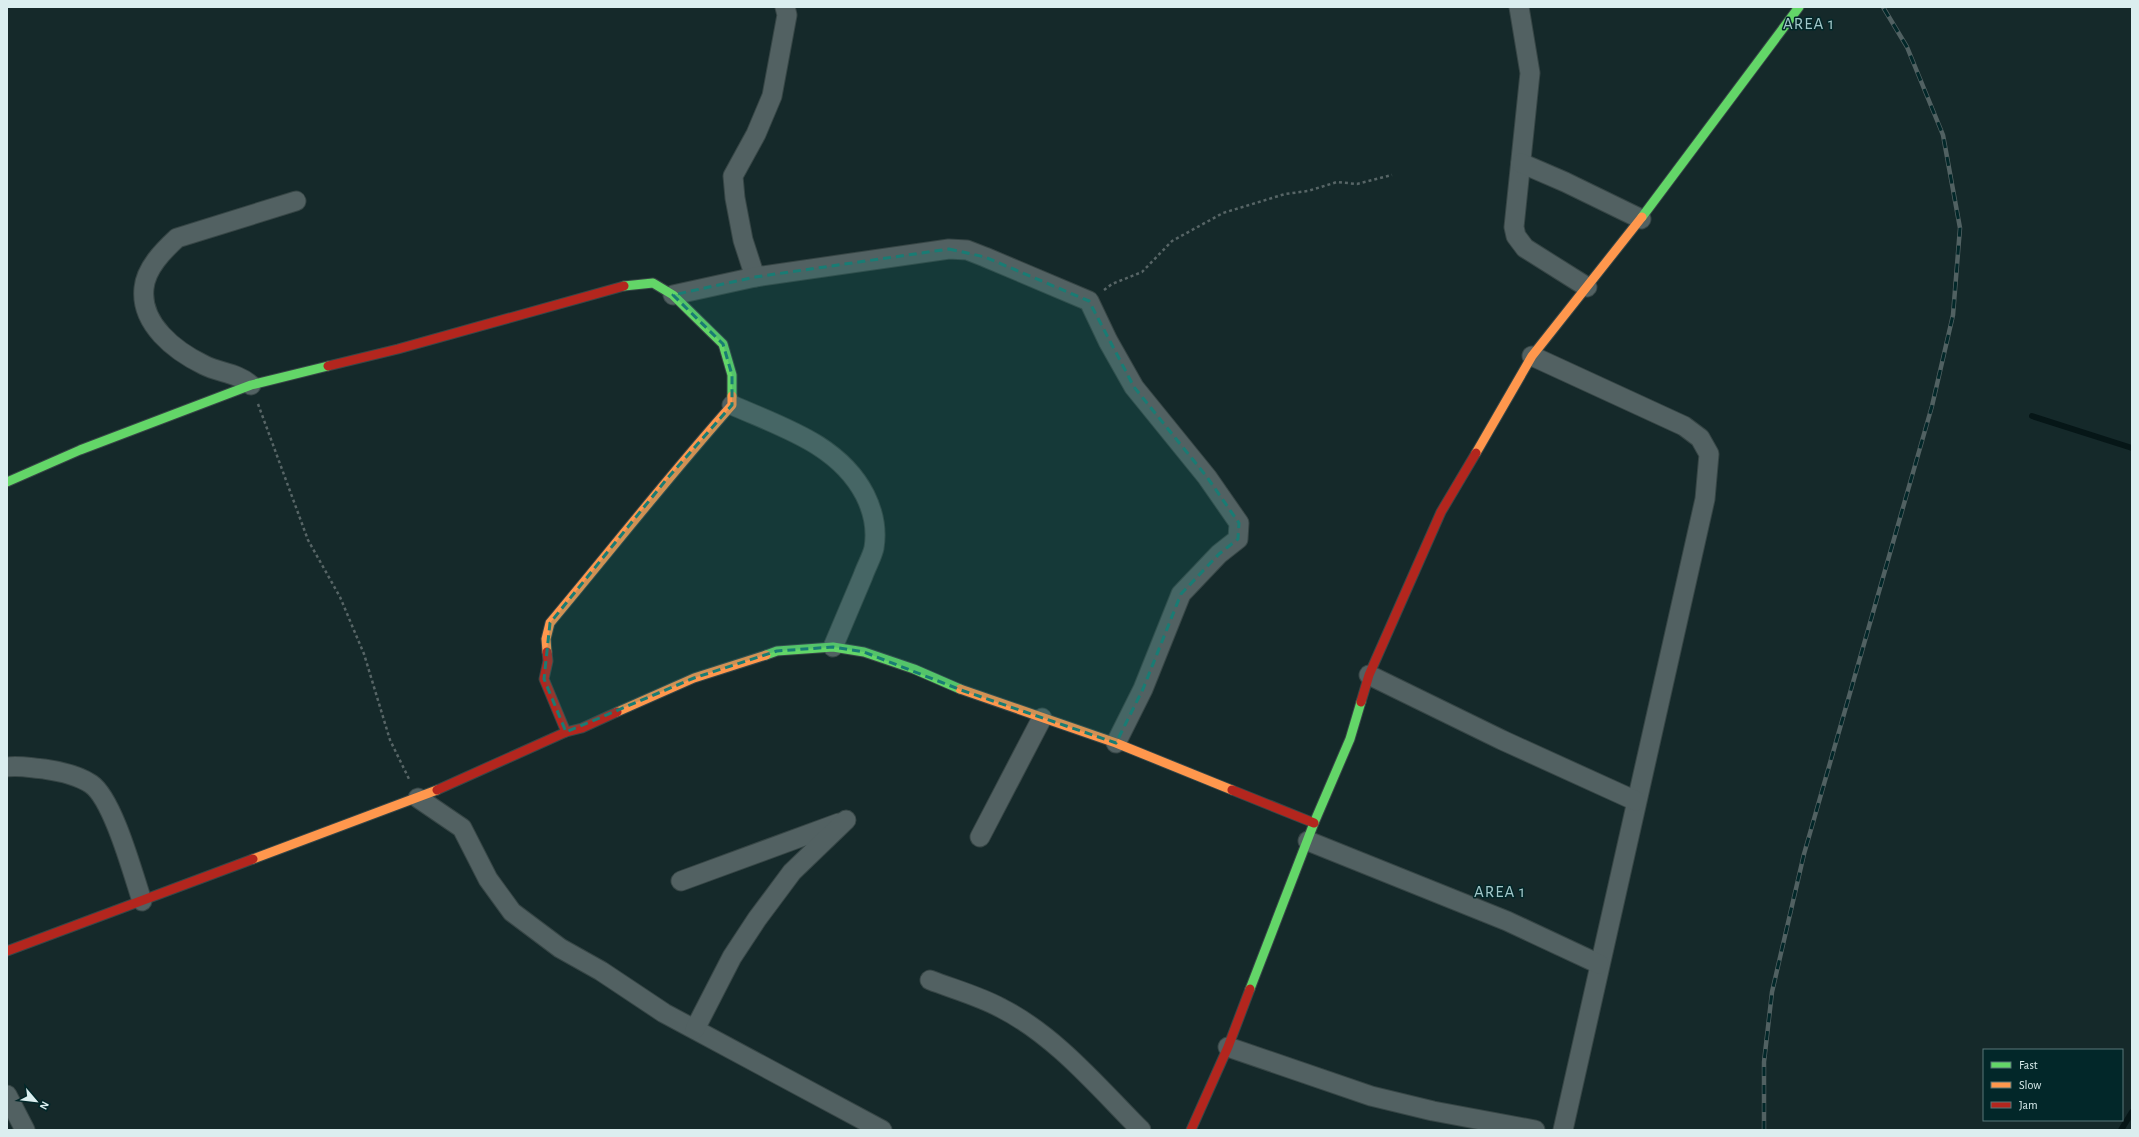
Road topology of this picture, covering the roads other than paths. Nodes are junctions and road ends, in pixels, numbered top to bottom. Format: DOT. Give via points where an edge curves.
graph roads {
  1 [pos="785,7"];
  2 [pos="1519,7"];
  3 [pos="1799,7"];
  4 [pos="1521,163"];
  5 [pos="296,201"];
  6 [pos="1641,219"];
  7 [pos="754,277"];
  8 [pos="1587,287"];
  9 [pos="673,295"];
  10 [pos="1532,356"];
  11 [pos="251,385"];
  12 [pos="732,405"];
  13 [pos="7,482"];
  14 [pos="833,647"];
  15 [pos="1369,674"];
  16 [pos="1042,718"];
  17 [pos="566,732"];
  18 [pos="1116,743"];
  19 [pos="7,767"];
  20 [pos="418,798"];
  21 [pos="1636,801"];
  22 [pos="1311,832"];
  23 [pos="980,837"];
  24 [pos="681,881"];
  25 [pos="142,901"];
  26 [pos="7,951"];
  27 [pos="1600,964"];
  28 [pos="930,980"];
  29 [pos="695,1029"];
  30 [pos="1228,1047"];
  31 [pos="7,1095"];
  32 [pos="25,1130"];
  33 [pos="882,1130"];
  34 [pos="1141,1130"];
  35 [pos="1191,1130"];
  36 [pos="1535,1130"];
  37 [pos="1563,1130"];
  1 -- 7 [label="street" via="787,15 772,96 756,134 733,176 743,240"];
  2 -- 4 [label="street" via="1530,73"];
  3 -- 6 [label="street"];
  4 -- 6 [label="street"];
  4 -- 8 [label="street" via="1514,227 1516,236 1525,248"];
  5 -- 11 [label="street" via="177,238 151,268 144,288 146,311 161,336 186,356 244,379"];
  6 -- 8 [label="street"];
  7 -- 9 [label="street"];
  7 -- 18 [label="street" via="907,254 949,249 967,250 1089,301 1134,387 1207,477 1239,524 1238,539 1219,554 1181,594 1143,689"];
  8 -- 10 [label="street"];
  9 -- 11 [label="street" via="654,283 628,286 398,349"];
  9 -- 12 [label="street" via="723,344 732,375"];
  10 -- 15 [label="street" via="1441,512"];
  10 -- 21 [label="street" via="1684,426 1700,438 1709,454 1705,499"];
  11 -- 13 [label="street" via="80,450"];
  12 -- 14 [label="street" via="828,451 846,466 869,503 875,527 874,549"];
  12 -- 17 [label="street" via="666,480 550,624 546,640 548,661 544,679"];
  14 -- 16 [label="street" via="864,652"];
  14 -- 17 [label="street" via="778,651 694,678 582,728"];
  15 -- 21 [label="street" via="1502,740"];
  15 -- 22 [label="street" via="1350,739"];
  16 -- 18 [label="street"];
  16 -- 23 [label="street"];
  17 -- 20 [label="street"];
  18 -- 22 [label="street"];
  19 -- 25 [label="street" via="52,770 92,784 112,815"];
  20 -- 25 [label="street"];
  20 -- 29 [label="street" via="462,828 488,880 512,912 560,948 601,971 664,1013"];
  21 -- 27 [label="street"];
  22 -- 27 [label="street"];
  22 -- 30 [label="street"];
  24 -- 29 [label="street" via="846,820 792,872 757,919 732,957"];
  25 -- 26 [label="street"];
  27 -- 37 [label="street"];
  28 -- 34 [label="street" via="1001,1008 1041,1034 1063,1051"];
  29 -- 33 [label="street"];
  30 -- 35 [label="street"];
  30 -- 36 [label="street" via="1371,1096 1433,1111"];
  31 -- 32 [label="street"];
}
